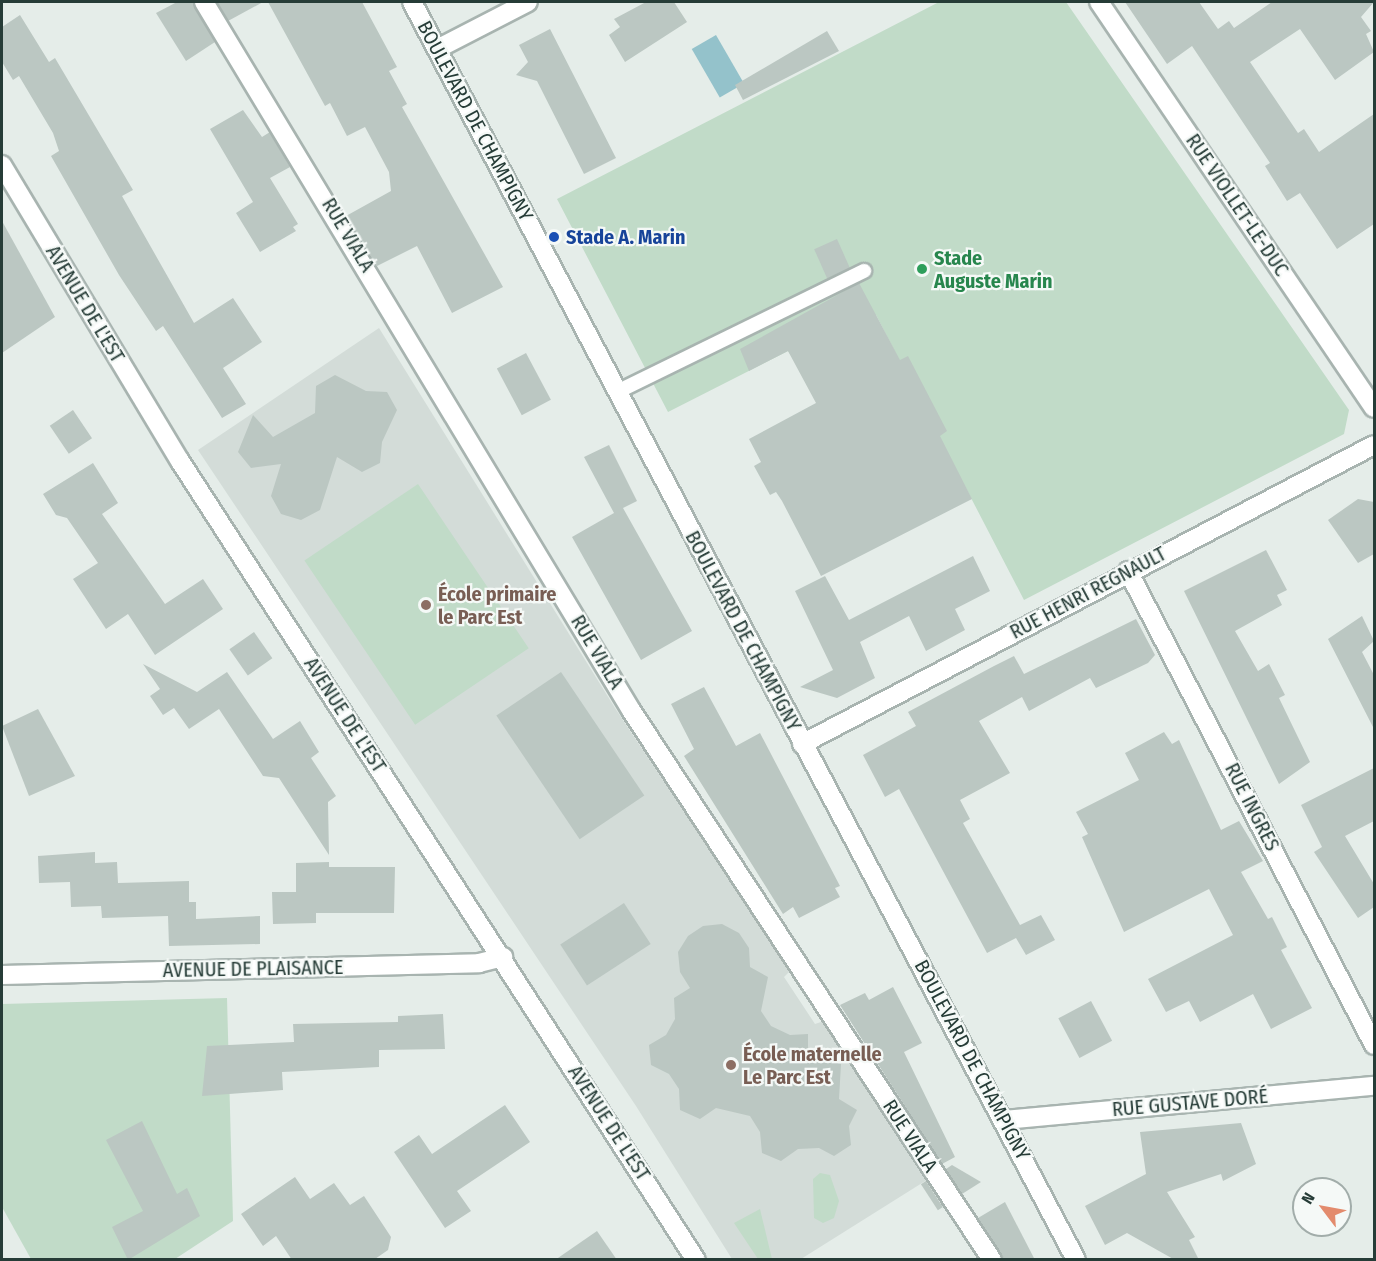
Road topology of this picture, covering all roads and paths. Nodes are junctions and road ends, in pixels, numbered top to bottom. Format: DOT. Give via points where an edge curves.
graph roads {
  1 [pos="204,2"];
  2 [pos="412,2"];
  3 [pos="528,2"];
  4 [pos="1099,2"];
  5 [pos="437,50"];
  6 [pos="2,165"];
  7 [pos="864,271"];
  8 [pos="620,391"];
  9 [pos="1374,408"];
  10 [pos="1374,445"];
  11 [pos="1128,571"];
  12 [pos="802,744"];
  13 [pos="503,957"];
  14 [pos="2,975"];
  15 [pos="1374,1045"];
  16 [pos="1374,1086"];
  17 [pos="1005,1120"];
  18 [pos="696,1260"];
  19 [pos="992,1260"];
  20 [pos="1076,1260"];
  1 -- 19 [label="street, RUE VIALA" via="631,711"];
  2 -- 5 [label="street, BOULEVARD DE CHAMPIGNY"];
  3 -- 5 [label="street"];
  4 -- 9 [label="street, RUE VIOLLET-LE-DUC"];
  5 -- 8 [label="street, BOULEVARD DE CHAMPIGNY"];
  6 -- 13 [label="street, AVENUE DE L'EST" via="180,462"];
  7 -- 8 [label="lane"];
  8 -- 12 [label="street, BOULEVARD DE CHAMPIGNY"];
  10 -- 11 [label="street, RUE HENRI REGNAULT"];
  11 -- 12 [label="street, RUE HENRI REGNAULT"];
  11 -- 15 [label="street, RUE INGRES"];
  12 -- 17 [label="street, BOULEVARD DE CHAMPIGNY"];
  13 -- 14 [label="street, AVENUE DE PLAISANCE" via="479,963"];
  13 -- 18 [label="street, AVENUE DE L'EST"];
  16 -- 17 [label="street, RUE GUSTAVE DORÉ"];
  17 -- 20 [label="street, BOULEVARD DE CHAMPIGNY"];
}
